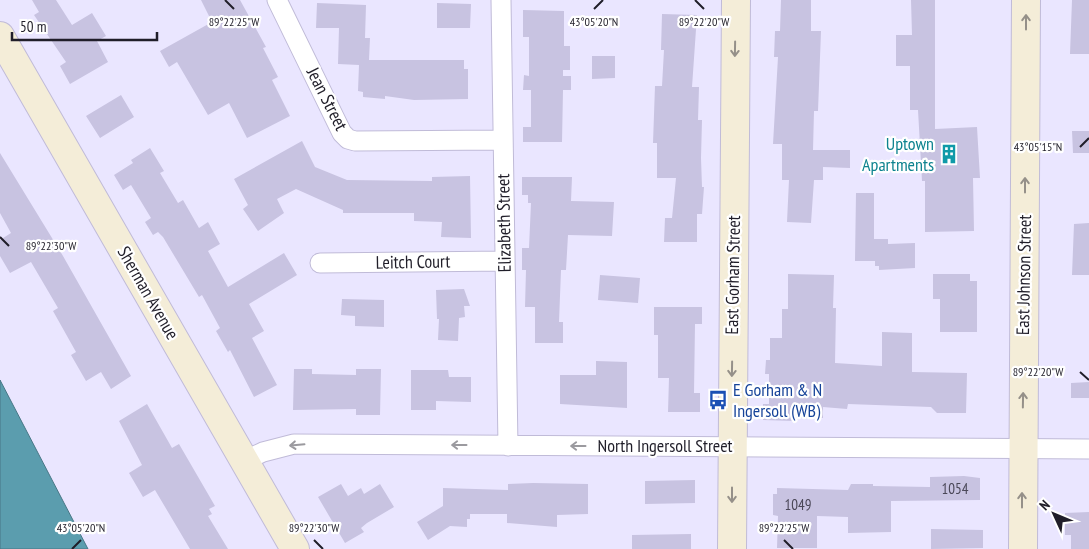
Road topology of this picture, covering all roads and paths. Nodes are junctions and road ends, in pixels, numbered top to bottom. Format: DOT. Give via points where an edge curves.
graph roads {
  1 [pos="277,0"];
  2 [pos="501,0"];
  3 [pos="736,0"];
  4 [pos="1026,0"];
  5 [pos="0,36"];
  6 [pos="503,140"];
  7 [pos="505,261"];
  8 [pos="320,263"];
  9 [pos="508,446"];
  10 [pos="732,446"];
  11 [pos="1022,448"];
  12 [pos="1089,449"];
  13 [pos="244,461"];
  14 [pos="295,549"];
  15 [pos="732,549"];
  16 [pos="1023,549"];
  1 -- 6 [label="street, Jean Street" via="342,133 348,139"];
  2 -- 6 [label="street, Elizabeth Street"];
  3 -- 10 [label="main road, East Gorham Street, one-way"];
  11 -- 4 [label="main road, East Johnson Street, one-way"];
  5 -- 13 [label="main road, Sherman Avenue"];
  6 -- 7 [label="street, Elizabeth Street"];
  7 -- 8 [label="street, Leitch Court"];
  7 -- 9 [label="street, Elizabeth Street"];
  10 -- 9 [label="street, North Ingersoll Street, one-way"];
  9 -- 13 [label="street, North Ingersoll Street, one-way" via="294,444"];
  10 -- 11 [label="street, North Ingersoll Street"];
  10 -- 15 [label="main road, East Gorham Street, one-way"];
  11 -- 12 [label="street, North Ingersoll Street"];
  16 -- 11 [label="main road, East Johnson Street, one-way"];
  13 -- 14 [label="main road, Sherman Avenue"];
}
